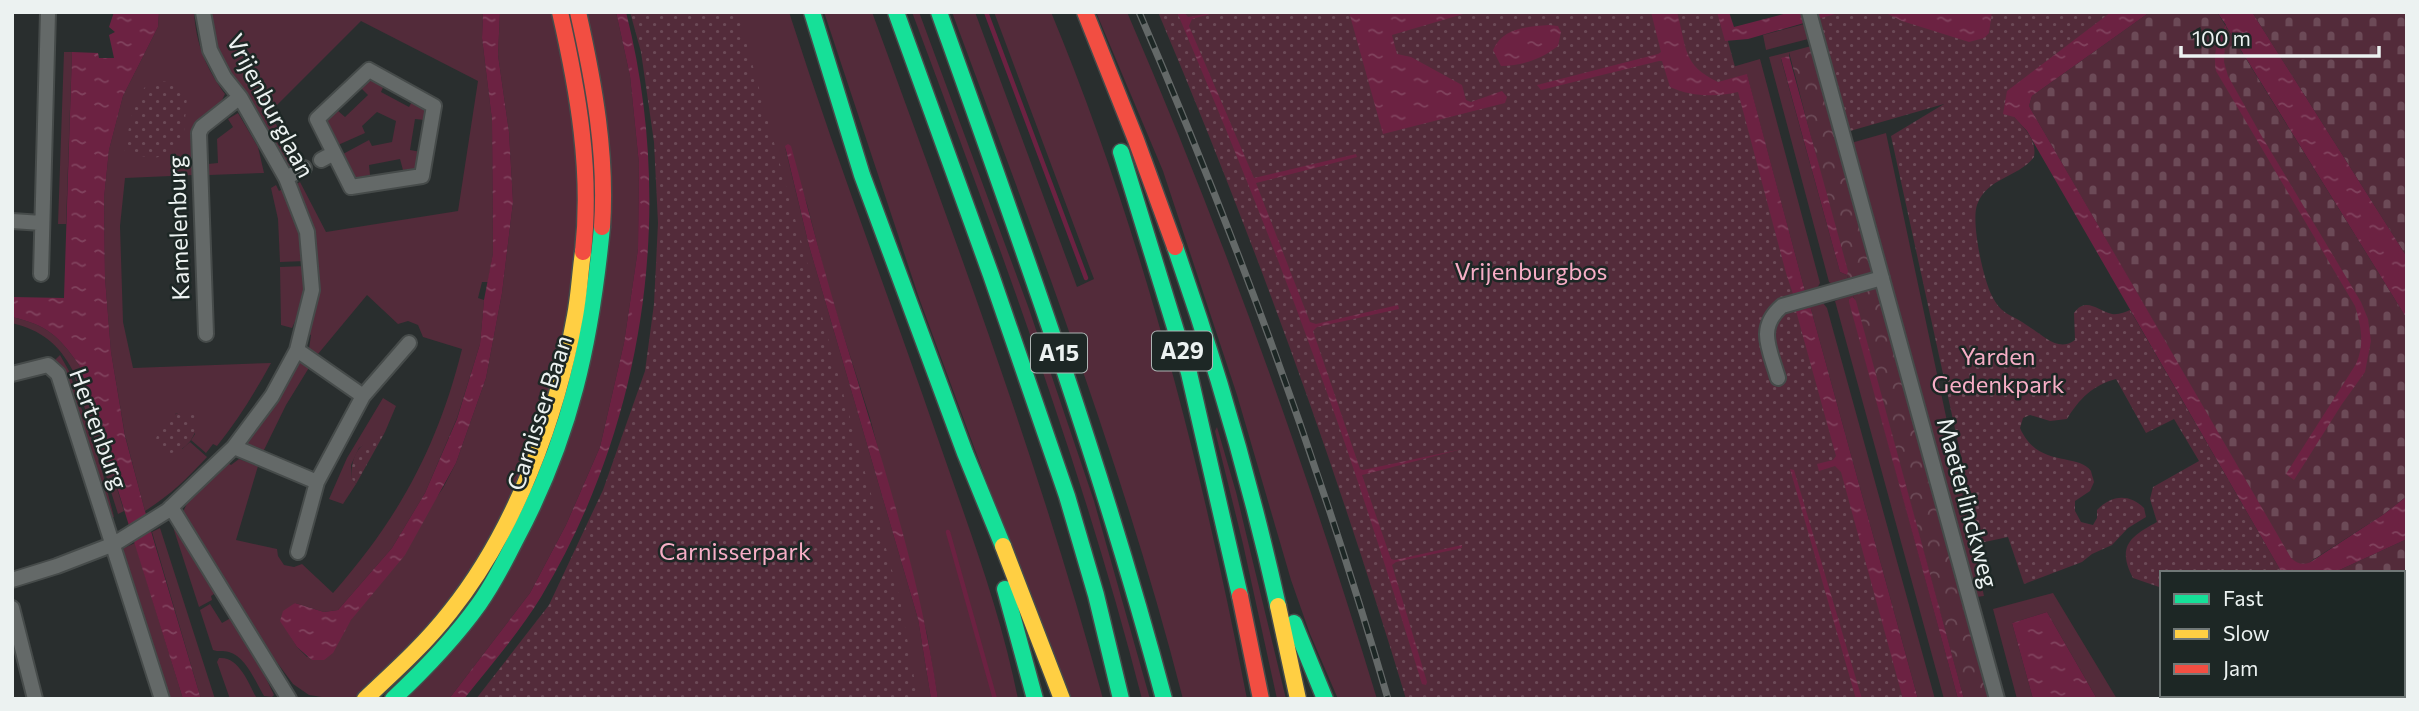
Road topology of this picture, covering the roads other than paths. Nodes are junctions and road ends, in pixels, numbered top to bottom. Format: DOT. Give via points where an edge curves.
graph roads {
  1 [pos="48,12"];
  2 [pos="203,12"];
  3 [pos="560,12"];
  4 [pos="578,12"];
  5 [pos="811,12"];
  6 [pos="896,12"];
  7 [pos="939,12"];
  8 [pos="1069,12"];
  9 [pos="1084,12"];
  10 [pos="1811,18"];
  11 [pos="1098,88"];
  12 [pos="240,97"];
  13 [pos="1116,139"];
  14 [pos="327,156"];
  15 [pos="304,168"];
  16 [pos="286,178"];
  17 [pos="12,222"];
  18 [pos="42,223"];
  19 [pos="40,274"];
  20 [pos="1882,278"];
  21 [pos="206,334"];
  22 [pos="409,343"];
  23 [pos="297,350"];
  24 [pos="12,374"];
  25 [pos="1778,378"];
  26 [pos="363,396"];
  27 [pos="234,447"];
  28 [pos="965,453"];
  29 [pos="317,482"];
  30 [pos="171,507"];
  31 [pos="1262,538"];
  32 [pos="120,540"];
  33 [pos="298,552"];
  34 [pos="12,580"];
  35 [pos="12,608"];
  36 [pos="35,699"];
  37 [pos="162,699"];
  38 [pos="289,699"];
  39 [pos="365,699"];
  40 [pos="393,699"];
  41 [pos="1035,699"];
  42 [pos="1062,699"];
  43 [pos="1121,699"];
  44 [pos="1164,699"];
  45 [pos="1261,699"];
  46 [pos="1298,699"];
  47 [pos="1325,699"];
  48 [pos="1997,699"];
  1 -- 18 [label="street"];
  2 -- 12 [label="street, Vrijenburglaan" via="210,50"];
  3 -- 39 [label="main road, Carnisser Baan" via="581,119 585,201 581,274 561,382 533,464 502,533 462,597 409,659"];
  4 -- 40 [label="main road, Carnisser Baan" via="598,118 603,200 596,293 578,385 550,472 517,541 477,608"];
  5 -- 28 [label="main road" via="862,175"];
  6 -- 43 [label="main road, A15" via="1067,496"];
  7 -- 44 [label="main road, A15" via="1068,377"];
  8 -- 11 [label="main road"];
  9 -- 31 [label="main road" via="1174,248"];
  10 -- 20 [label="street, Maeterlinckweg"];
  12 -- 16 [label="street, Vrijenburglaan"];
  12 -- 21 [label="street, Kamelenburg" via="199,133"];
  13 -- 45 [label="main road, A29" via="1189,373"];
  14 -- 14 [label="street" via="351,187 422,176 434,106 369,70 317,119"];
  15 -- 16 [label="street"];
  16 -- 23 [label="street, Vrijenburglaan" via="306,232 312,290"];
  17 -- 18 [label="street"];
  18 -- 19 [label="street"];
  20 -- 25 [label="street" via="1782,306 1767,322 1766,335"];
  20 -- 48 [label="street, Maeterlinckweg"];
  22 -- 26 [label="street"];
  23 -- 26 [label="street"];
  23 -- 27 [label="street, Vrijenburglaan" via="272,396"];
  24 -- 32 [label="street, Hertenburg" via="48,365 58,374"];
  26 -- 29 [label="street"];
  27 -- 29 [label="street"];
  27 -- 30 [label="street, Vrijenburglaan"];
  28 -- 41 [label="main road"];
  28 -- 42 [label="main road"];
  29 -- 33 [label="street"];
  30 -- 32 [label="street, Vrijenburglaan"];
  30 -- 38 [label="street"];
  31 -- 46 [label="main road"];
  31 -- 47 [label="main road"];
  32 -- 34 [label="street, Vrijenburglaan"];
  32 -- 37 [label="street"];
  35 -- 36 [label="street"];
}
